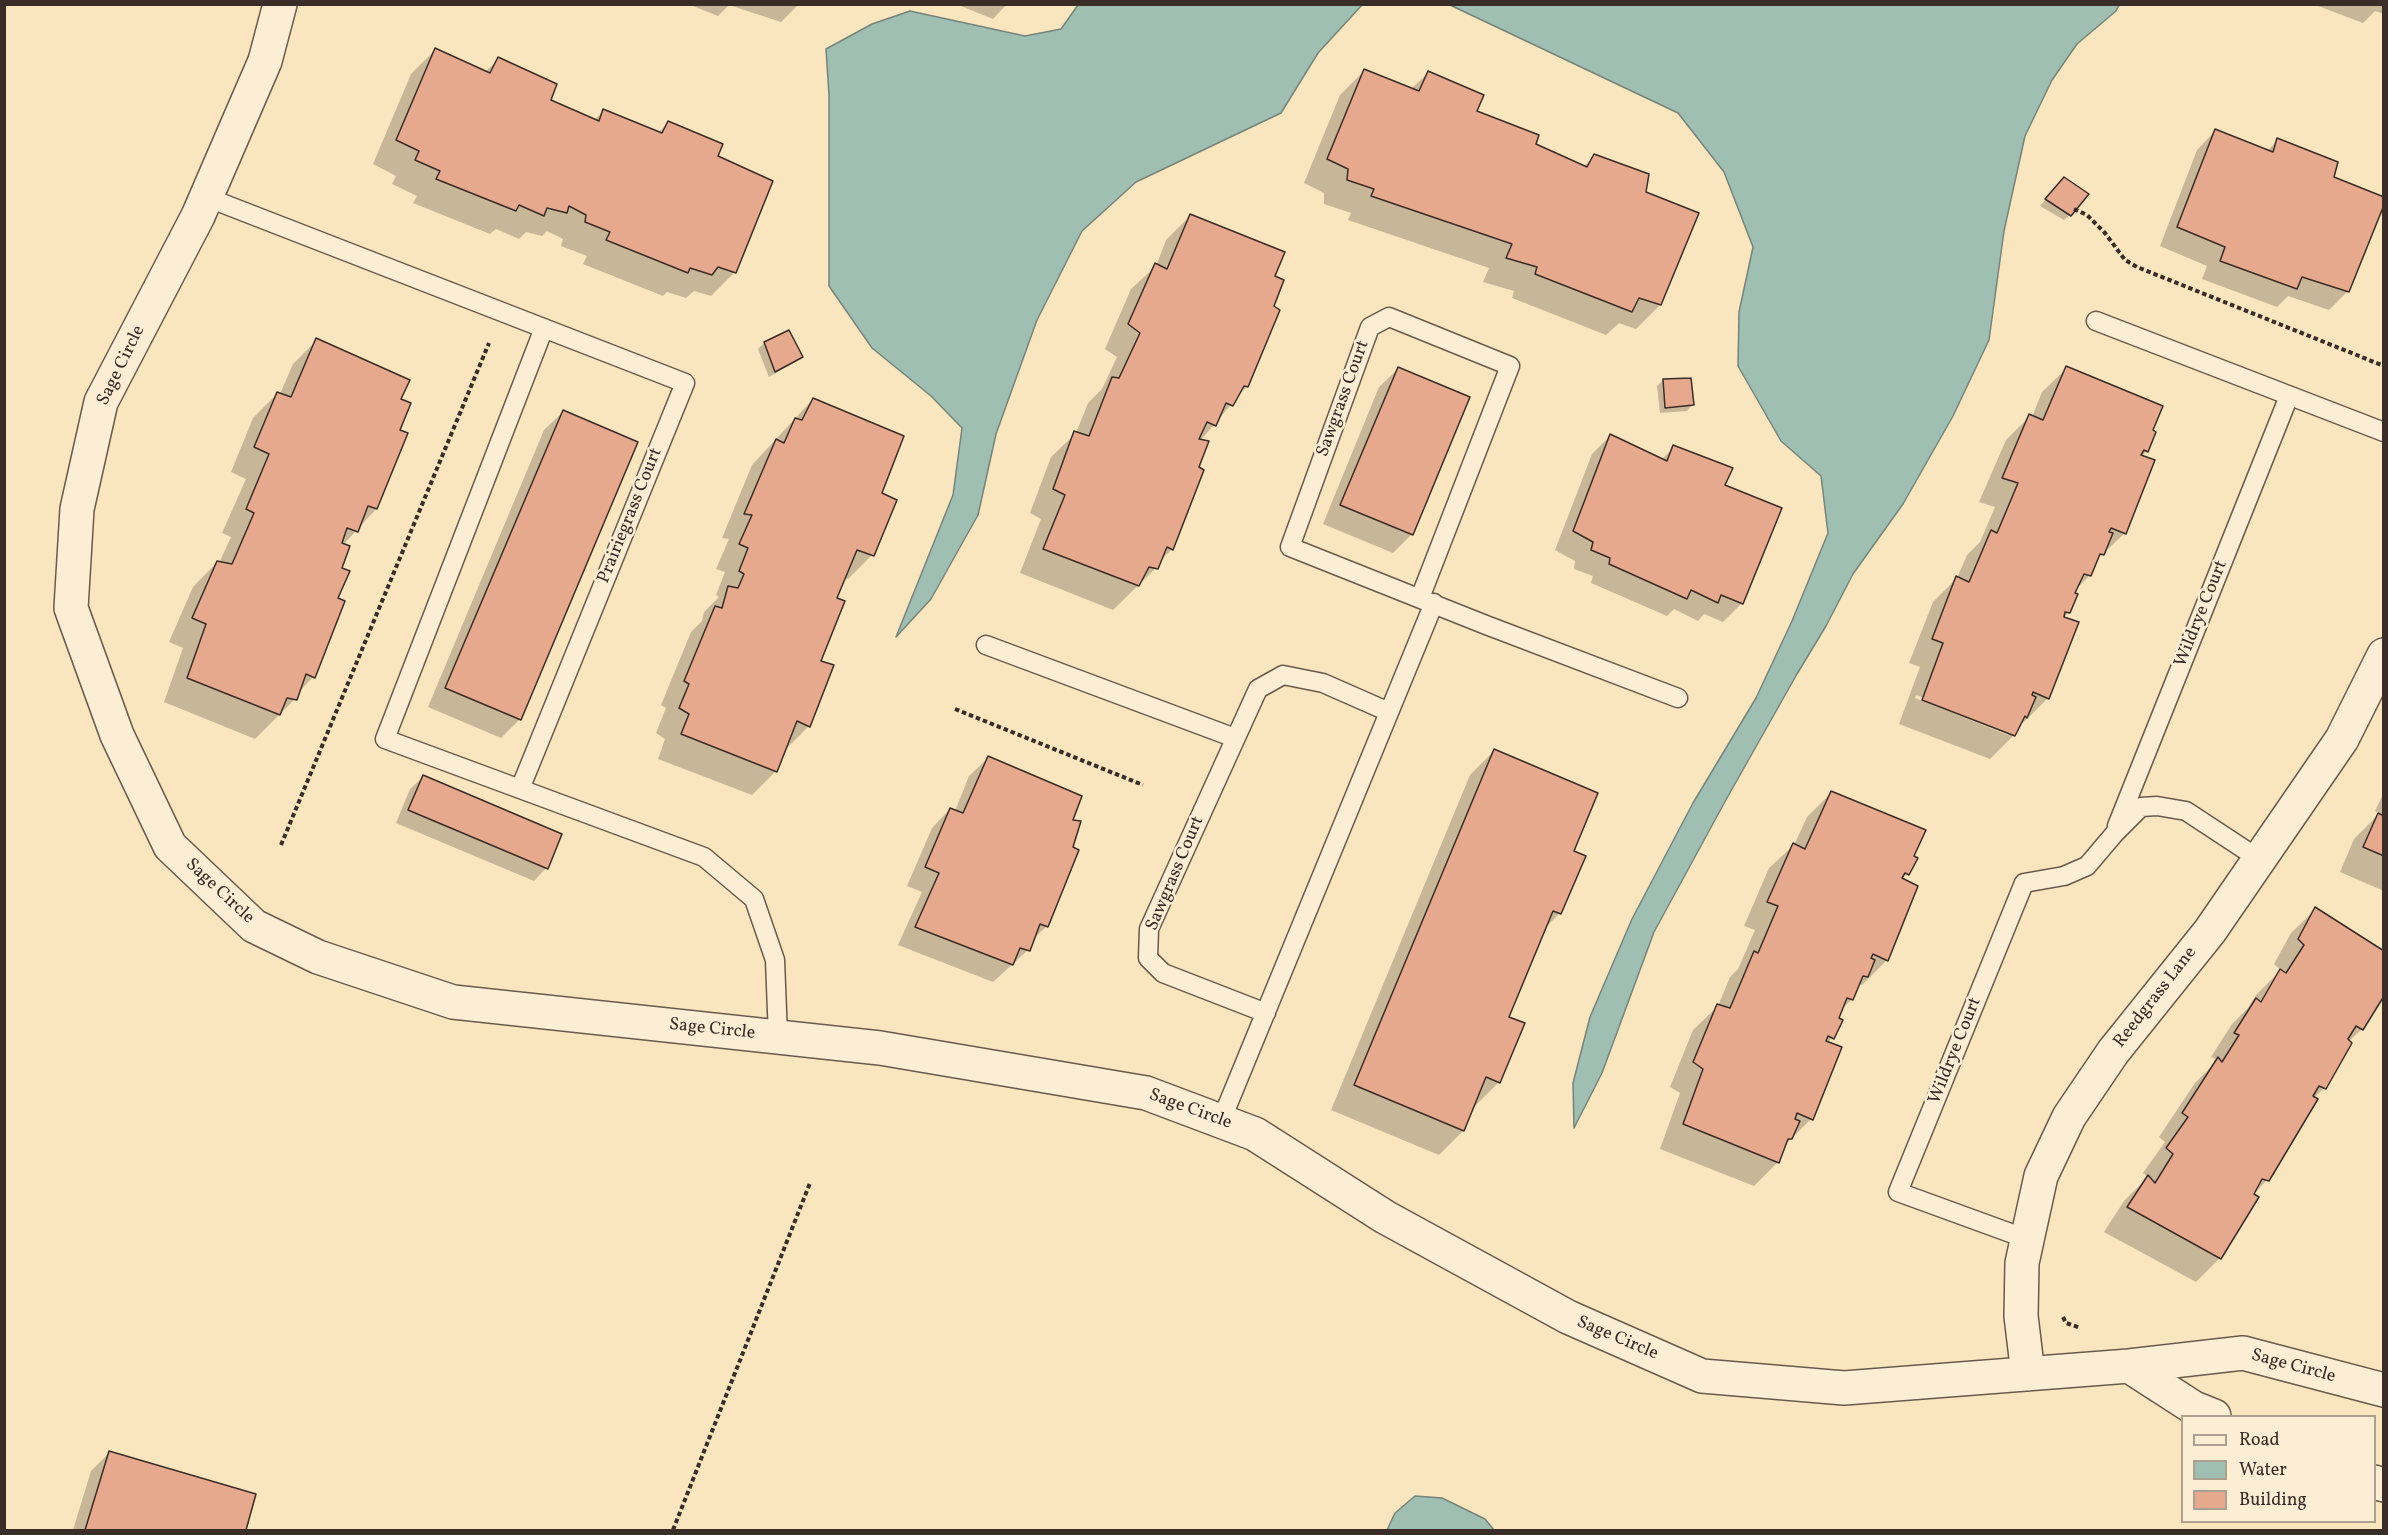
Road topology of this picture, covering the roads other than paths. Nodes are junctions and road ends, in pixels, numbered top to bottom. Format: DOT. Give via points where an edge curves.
graph roads {
  1 [pos="280,4"];
  2 [pos="206,197"];
  3 [pos="2096,321"];
  4 [pos="544,328"];
  5 [pos="2289,396"];
  6 [pos="2384,432"];
  7 [pos="1427,601"];
  8 [pos="986,645"];
  9 [pos="2384,655"];
  10 [pos="1678,698"];
  11 [pos="1389,712"];
  12 [pos="1235,738"];
  13 [pos="520,789"];
  14 [pos="2115,833"];
  15 [pos="2259,859"];
  16 [pos="1266,1013"];
  17 [pos="778,1037"];
  18 [pos="1221,1121"];
  19 [pos="2027,1239"];
  20 [pos="2129,1366"];
  21 [pos="2028,1374"];
  22 [pos="2384,1390"];
  23 [pos="2212,1415"];
  1 -- 2 [label="street, Sage Circle" via="265,61"];
  2 -- 4 [label="lane, Prairiegrass Court"];
  2 -- 17 [label="street, Sage Circle" via="101,402 77,508 72,586 71,608 117,735 170,846 254,926 318,957 453,1002"];
  3 -- 5 [label="lane"];
  4 -- 13 [label="lane" via="385,739"];
  4 -- 13 [label="lane, Prairiegrass Court" via="685,383"];
  5 -- 6 [label="lane"];
  5 -- 14 [label="lane, Wildrye Court"];
  7 -- 7 [label="lane, Sawgrass Court" via="1290,547 1370,327 1389,317 1510,366"];
  7 -- 10 [label="lane, Sawgrass Court"];
  7 -- 11 [label="lane, Sawgrass Court"];
  8 -- 12 [label="lane"];
  9 -- 15 [label="street, Reedgrass Lane" via="2342,739"];
  11 -- 12 [label="lane, Sawgrass Court" via="1323,683 1283,675 1258,689"];
  11 -- 16 [label="lane, Sawgrass Court"];
  12 -- 16 [label="lane, Sawgrass Court" via="1149,929 1148,958 1163,973"];
  13 -- 17 [label="lane" via="704,857 754,899 775,960"];
  14 -- 15 [label="lane, Wildrye Court" via="2140,807 2186,811"];
  14 -- 19 [label="lane, Wildrye Court" via="2087,866 2064,876 2024,883 1898,1192"];
  15 -- 19 [label="street, Reedgrass Lane" via="2210,931 2113,1052 2069,1117 2041,1176"];
  16 -- 18 [label="lane, Sawgrass Court"];
  17 -- 18 [label="street, Sage Circle" via="880,1047 1146,1093"];
  18 -- 21 [label="street, Sage Circle" via="1255,1134 1385,1217 1568,1317 1702,1376 1844,1388"];
  19 -- 21 [label="street, Reedgrass Lane" via="2022,1263 2021,1316"];
  20 -- 21 [label="street, Sage Circle"];
  20 -- 22 [label="street, Sage Circle" via="2243,1353"];
  20 -- 23 [label="street"];
}
